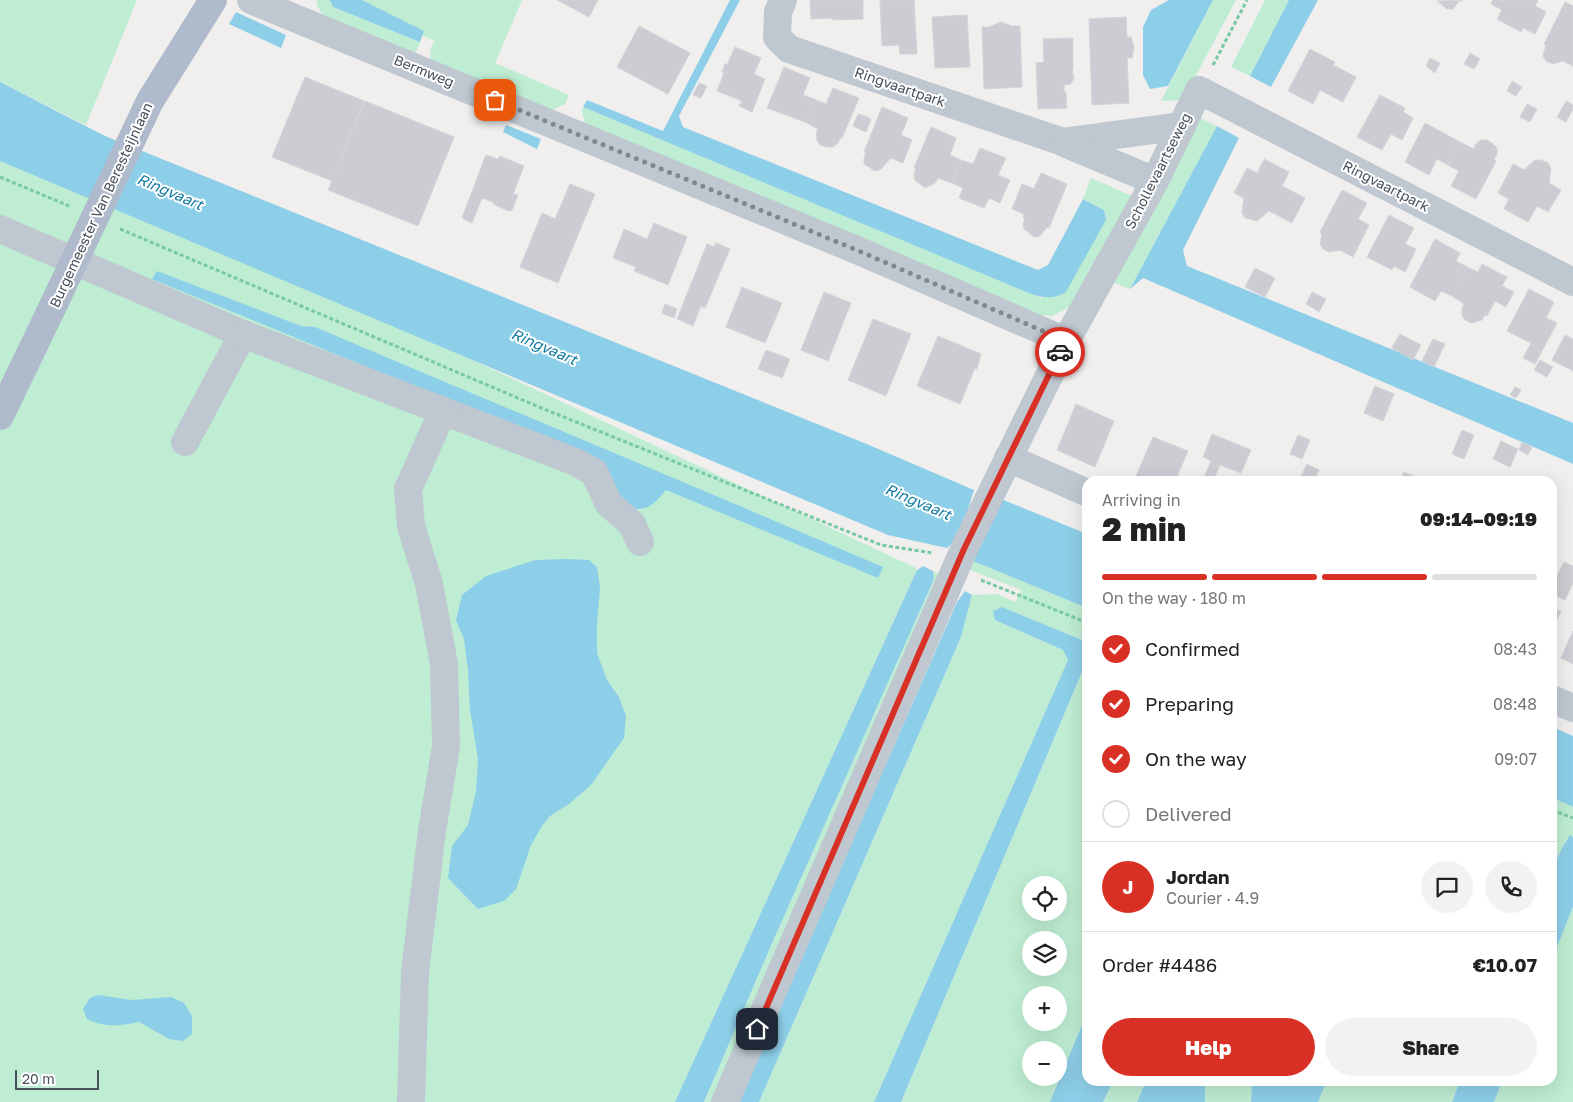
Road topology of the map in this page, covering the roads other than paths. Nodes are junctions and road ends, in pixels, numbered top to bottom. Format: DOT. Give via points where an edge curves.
graph roads {
  1 [pos="213,0"];
  2 [pos="251,0"];
  3 [pos="784,0"];
  4 [pos="1200,90"];
  5 [pos="1182,126"];
  6 [pos="1063,142"];
  7 [pos="1155,181"];
  8 [pos="0,229"];
  9 [pos="1573,282"];
  10 [pos="243,334"];
  11 [pos="1066,341"];
  12 [pos="443,411"];
  13 [pos="0,416"];
  14 [pos="185,442"];
  15 [pos="1008,458"];
  16 [pos="1082,490"];
  17 [pos="640,542"];
  18 [pos="1557,700"];
  19 [pos="1573,708"];
  20 [pos="411,1102"];
  21 [pos="725,1102"];
  1 -- 13 [label="main road, Burgemeester Van Beresteijnlaan, bridge" via="150,101"];
  2 -- 11 [label="street, Bermweg" via="850,247"];
  3 -- 6 [label="street, Ringvaartpark" via="778,12 776,37 789,49"];
  4 -- 5 [label="street, Schollevaartseweg"];
  4 -- 9 [label="street, Ringvaartpark"];
  5 -- 6 [label="street, Ringvaartpark"];
  5 -- 7 [label="street, Schollevaartseweg"];
  6 -- 7 [label="street, Ringvaartpark"];
  7 -- 11 [label="street, Schollevaartseweg"];
  8 -- 10 [label="street"];
  10 -- 12 [label="street"];
  10 -- 14 [label="street"];
  11 -- 15 [label="street, Schollevaartseweg"];
  12 -- 17 [label="street" via="594,472 609,504 632,524"];
  12 -- 20 [label="street" via="408,489 411,526 429,584 444,664 446,746 415,972"];
  15 -- 16 [label="street"];
  15 -- 21 [label="street, Schollevaartseweg" via="960,559"];
  18 -- 19 [label="street"];
}
